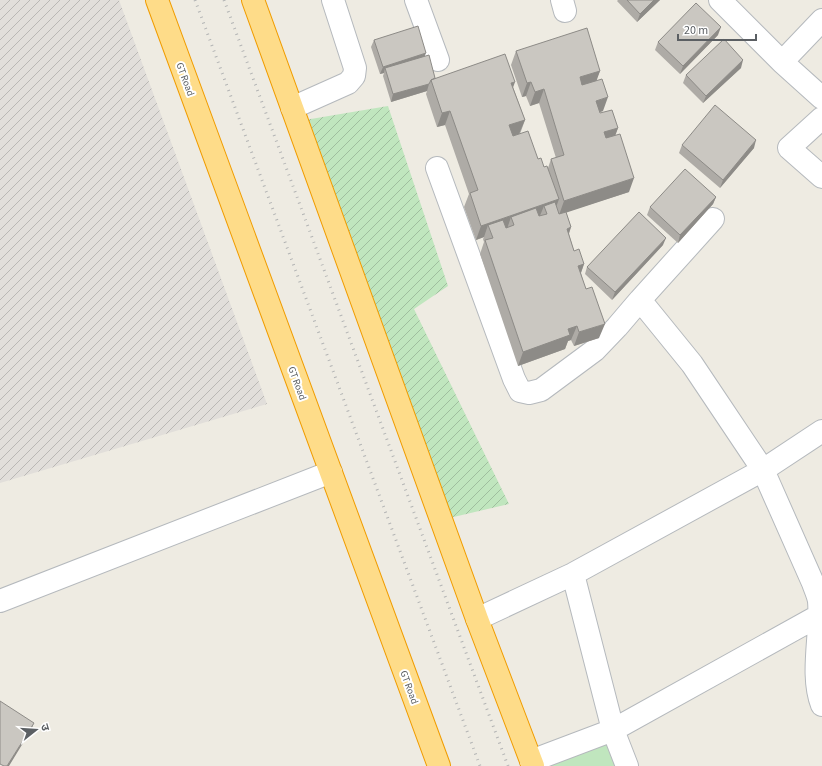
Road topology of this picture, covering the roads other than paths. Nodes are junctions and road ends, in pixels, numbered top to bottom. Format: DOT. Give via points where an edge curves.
graph roads {
  1 [pos="157,0"];
  2 [pos="253,0"];
  3 [pos="333,0"];
  4 [pos="416,0"];
  5 [pos="720,0"];
  6 [pos="822,20"];
  7 [pos="438,60"];
  8 [pos="782,62"];
  9 [pos="822,98"];
  10 [pos="292,108"];
  11 [pos="822,118"];
  12 [pos="436,168"];
  13 [pos="822,178"];
  14 [pos="712,218"];
  15 [pos="640,300"];
  16 [pos="822,431"];
  17 [pos="763,470"];
  18 [pos="331,472"];
  19 [pos="573,574"];
  20 [pos="0,601"];
  21 [pos="820,615"];
  22 [pos="477,619"];
  23 [pos="822,705"];
  24 [pos="613,730"];
  25 [pos="532,764"];
  26 [pos="439,766"];
  27 [pos="627,766"];
  1 -- 18 [label="highway, GT Road"];
  2 -- 10 [label="highway"];
  3 -- 10 [label="street" via="355,68 354,76 348,83"];
  4 -- 7 [label="street"];
  5 -- 8 [label="street"];
  6 -- 8 [label="street"];
  8 -- 9 [label="street"];
  10 -- 22 [label="highway"];
  11 -- 13 [label="street" via="789,148"];
  12 -- 15 [label="street" via="520,391 529,393 541,390 595,350"];
  14 -- 15 [label="street"];
  15 -- 17 [label="street" via="692,364"];
  16 -- 17 [label="street"];
  17 -- 19 [label="street"];
  17 -- 21 [label="street" via="813,583 819,600"];
  18 -- 20 [label="street"];
  18 -- 26 [label="highway, GT Road"];
  19 -- 22 [label="street"];
  19 -- 24 [label="street"];
  21 -- 23 [label="street" via="818,678"];
  21 -- 24 [label="street"];
  22 -- 25 [label="highway"];
  24 -- 25 [label="street"];
  24 -- 27 [label="street"];
}
